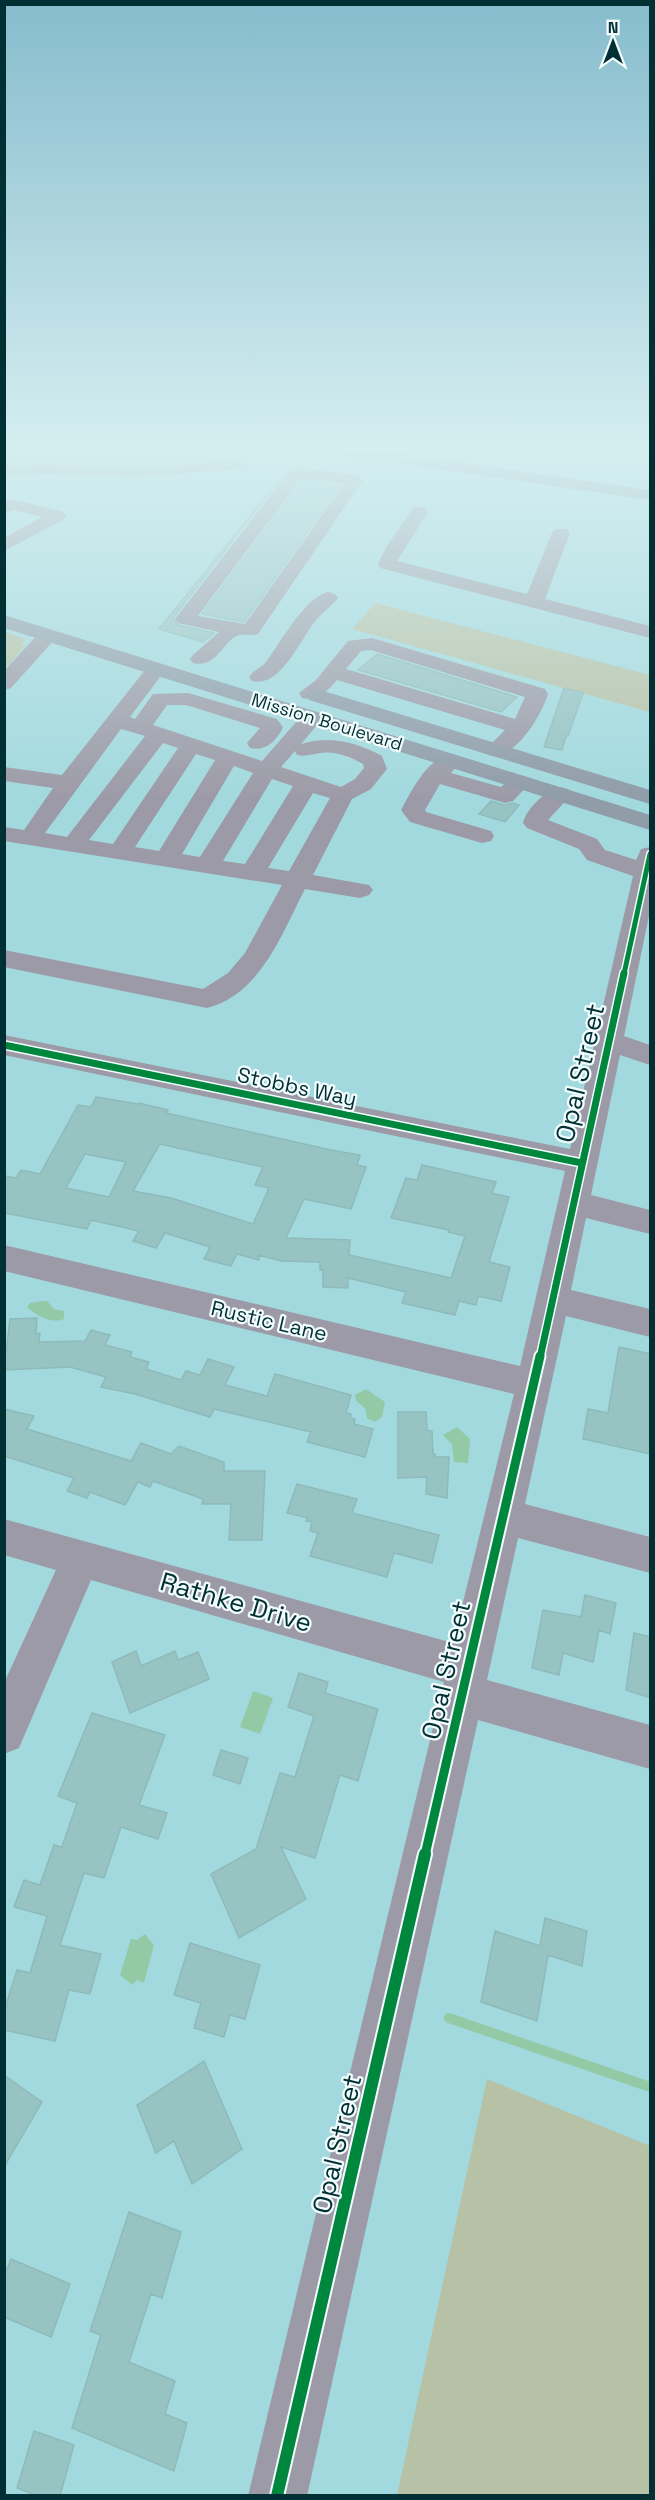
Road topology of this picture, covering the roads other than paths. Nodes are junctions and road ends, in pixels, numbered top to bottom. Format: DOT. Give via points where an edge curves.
graph roads {
  1 [pos="225,567"];
  2 [pos="295,567"];
  3 [pos="397,567"];
  4 [pos="548,567"];
  5 [pos="328,598"];
  6 [pos="534,602"];
  7 [pos="224,606"];
  8 [pos="4,621"];
  9 [pos="210,624"];
  10 [pos="234,629"];
  11 [pos="651,632"];
  12 [pos="48,635"];
  13 [pos="178,652"];
  14 [pos="156,669"];
  15 [pos="333,672"];
  16 [pos="257,677"];
  17 [pos="4,684"];
  18 [pos="312,718"];
  19 [pos="117,720"];
  20 [pos="208,727"];
  21 [pos="519,727"];
  22 [pos="149,731"];
  23 [pos="186,743"];
  24 [pos="241,746"];
  25 [pos="496,750"];
  26 [pos="296,752"];
  27 [pos="443,768"];
  28 [pos="266,770"];
  29 [pos="14,775"];
  30 [pos="302,781"];
  31 [pos="519,782"];
  32 [pos="68,783"];
  33 [pos="560,794"];
  34 [pos="343,795"];
  35 [pos="651,797"];
  36 [pos="4,799"];
  37 [pos="651,823"];
  38 [pos="4,834"];
  39 [pos="482,836"];
  40 [pos="30,838"];
  41 [pos="73,845"];
  42 [pos="120,852"];
  43 [pos="166,860"];
  44 [pos="207,866"];
  45 [pos="252,873"];
  46 [pos="648,875"];
  47 [pos="296,880"];
  48 [pos="360,890"];
  49 [pos="4,957"];
  50 [pos="4,1045"];
  51 [pos="636,1048"];
  52 [pos="582,1162"];
  53 [pos="573,1203"];
  54 [pos="651,1222"];
  55 [pos="4,1258"];
  56 [pos="552,1299"];
  57 [pos="651,1323"];
  58 [pos="534,1384"];
  59 [pos="502,1516"];
  60 [pos="4,1537"];
  61 [pos="651,1555"];
  62 [pos="81,1558"];
  63 [pos="465,1681"];
  64 [pos="4,1733"];
  65 [pos="651,1747"];
  66 [pos="277,2496"];
  1 -- 9 [label="street" via="185,619"];
  2 -- 10 [label="street" via="251,630"];
  3 -- 6 [label="street"];
  4 -- 6 [label="street"];
  5 -- 16 [label="street" via="310,615 271,669"];
  6 -- 11 [label="street"];
  7 -- 9 [label="street"];
  8 -- 12 [label="main road, Mission Boulevard"];
  9 -- 10 [label="street"];
  10 -- 16 [label="street"];
  12 -- 14 [label="main road, Mission Boulevard"];
  12 -- 17 [label="street"];
  13 -- 16 [label="main road, Mission Boulevard"];
  14 -- 18 [label="main road, Mission Boulevard"];
  14 -- 19 [label="street"];
  15 -- 16 [label="street" via="323,684"];
  15 -- 21 [label="street"];
  15 -- 21 [label="street" via="355,645 372,644 537,694 533,709"];
  16 -- 25 [label="main road, Mission Boulevard"];
  18 -- 26 [label="street"];
  18 -- 27 [label="main road, Mission Boulevard"];
  19 -- 22 [label="street"];
  19 -- 32 [label="street"];
  20 -- 23 [label="street" via="198,724"];
  21 -- 25 [label="street"];
  22 -- 23 [label="street"];
  22 -- 24 [label="street" via="161,699 188,699 272,727 270,732"];
  22 -- 41 [label="street"];
  23 -- 24 [label="street"];
  23 -- 42 [label="street"];
  24 -- 26 [label="street"];
  24 -- 28 [label="street"];
  24 -- 43 [label="street"];
  25 -- 35 [label="main road, Mission Boulevard"];
  26 -- 28 [label="street"];
  26 -- 30 [label="street" via="296,768"];
  26 -- 34 [label="street" via="333,745 374,761 376,769 363,784"];
  27 -- 31 [label="street" via="505,796"];
  27 -- 39 [label="street" via="426,785 413,810 418,817"];
  28 -- 30 [label="street"];
  28 -- 44 [label="street"];
  29 -- 32 [label="street"];
  29 -- 36 [label="street"];
  30 -- 34 [label="street"];
  30 -- 45 [label="street"];
  31 -- 33 [label="main road"];
  32 -- 40 [label="street"];
  33 -- 37 [label="main road"];
  33 -- 46 [label="street" via="536,817 535,823 588,844 596,855"];
  34 -- 47 [label="street"];
  38 -- 40 [label="street"];
  40 -- 41 [label="street"];
  41 -- 42 [label="street"];
  42 -- 43 [label="street"];
  43 -- 44 [label="street"];
  44 -- 45 [label="street"];
  45 -- 47 [label="street"];
  46 -- 51 [label="street, Opal Street"];
  47 -- 48 [label="street"];
  47 -- 49 [label="street" via="256,957 238,979 207,999"];
  50 -- 52 [label="street, Stobbs Way"];
  51 -- 52 [label="street, Opal Street"];
  52 -- 53 [label="street, Opal Street"];
  53 -- 54 [label="street"];
  53 -- 56 [label="street, Opal Street"];
  55 -- 58 [label="street, Rustic Lane"];
  56 -- 57 [label="street"];
  56 -- 58 [label="street, Opal Street"];
  58 -- 59 [label="street, Opal Street"];
  59 -- 61 [label="street"];
  59 -- 63 [label="street, Opal Street"];
  60 -- 62 [label="street, Rathke Drive"];
  62 -- 63 [label="street, Rathke Drive"];
  62 -- 64 [label="street"];
  63 -- 65 [label="street, Rathke Drive"];
  63 -- 66 [label="street, Opal Street"];
}
